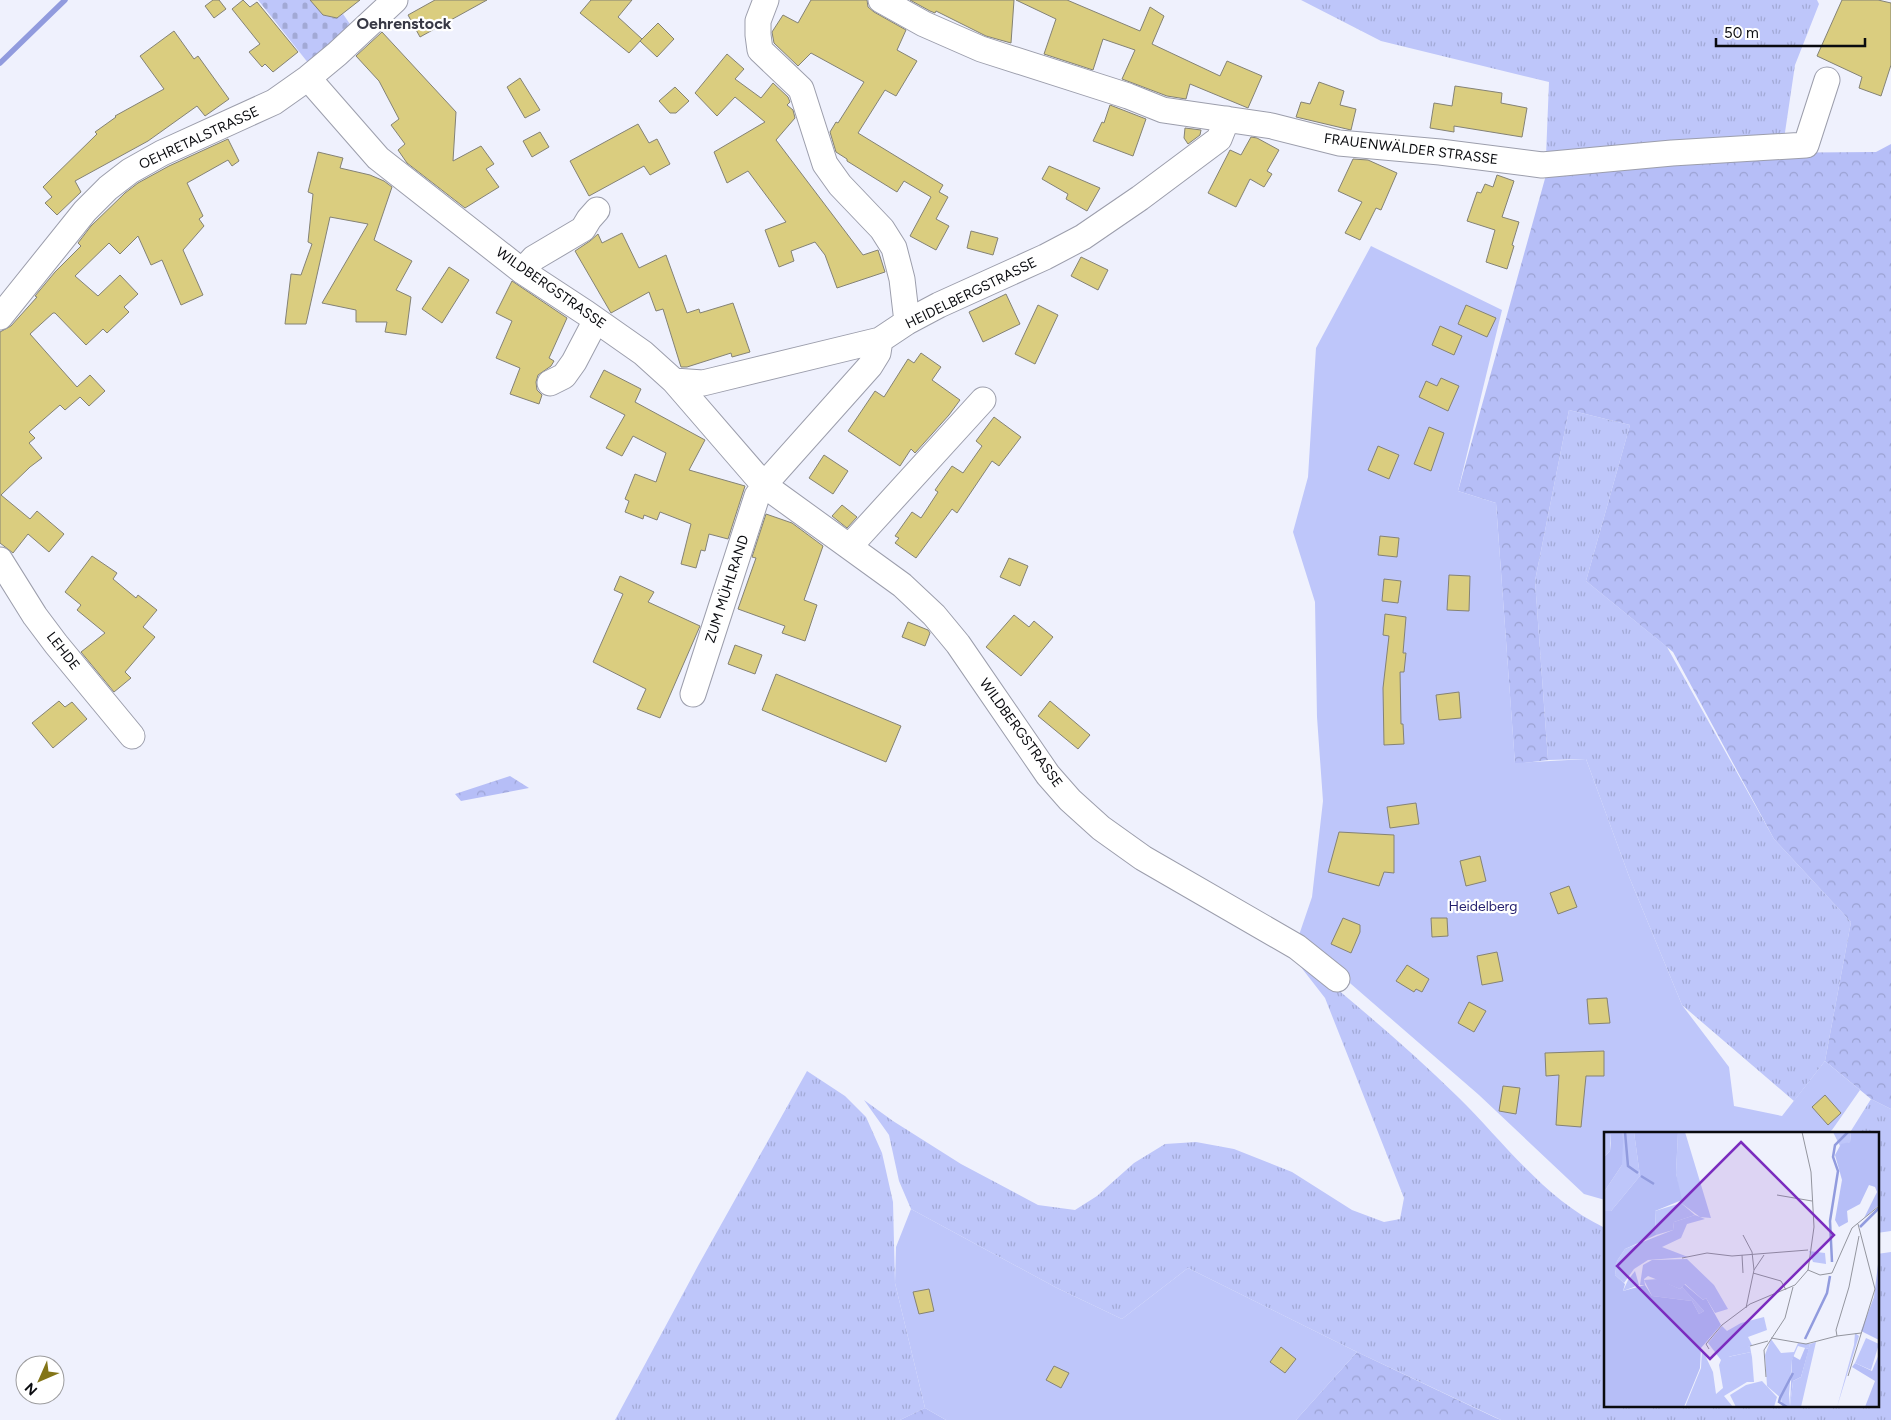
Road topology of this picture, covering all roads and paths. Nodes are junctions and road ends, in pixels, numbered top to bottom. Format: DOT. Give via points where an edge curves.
graph roads {
  1 [pos="395,0"];
  2 [pos="766,0"];
  3 [pos="881,0"];
  4 [pos="308,78"];
  5 [pos="1827,80"];
  6 [pos="1227,119"];
  7 [pos="597,210"];
  8 [pos="522,271"];
  9 [pos="0,317"];
  10 [pos="596,320"];
  11 [pos="906,322"];
  12 [pos="880,340"];
  13 [pos="674,381"];
  14 [pos="550,382"];
  15 [pos="984,400"];
  16 [pos="764,485"];
  17 [pos="850,546"];
  18 [pos="0,560"];
  19 [pos="693,694"];
  20 [pos="132,736"];
  21 [pos="1337,979"];
  1 -- 4 [label="street, OEHRETALSTRASSE"];
  2 -- 11 [label="street" via="758,21 760,50 801,89 825,164 840,185 882,229 894,248 902,279"];
  3 -- 6 [label="street, FRAUENWÄLDER STRASSE" via="924,24 982,49 1163,110"];
  4 -- 8 [label="street, WILDBERGSTRASSE" via="378,158"];
  4 -- 9 [label="street, OEHRETALSTRASSE" via="274,102 162,153 108,188 85,211"];
  5 -- 6 [label="street, FRAUENWÄLDER STRASSE" via="1806,145 1542,165 1339,143 1272,126"];
  6 -- 11 [label="street, HEIDELBERGSTRASSE" via="1219,139 1083,237"];
  7 -- 8 [label="street" via="583,229 534,258"];
  8 -- 10 [label="street, WILDBERGSTRASSE"];
  10 -- 13 [label="street, WILDBERGSTRASSE" via="643,353"];
  10 -- 14 [label="street" via="564,376"];
  11 -- 12 [label="street, HEIDELBERGSTRASSE"];
  12 -- 13 [label="street, HEIDELBERGSTRASSE" via="704,383"];
  12 -- 16 [label="street" via="878,353 870,366"];
  13 -- 16 [label="street, WILDBERGSTRASSE"];
  15 -- 17 [label="street"];
  16 -- 17 [label="street, WILDBERGSTRASSE"];
  16 -- 19 [label="street, ZUM MÜHLRAND" via="757,496"];
  17 -- 21 [label="street, WILDBERGSTRASSE" via="934,615 958,644 1048,775 1101,828 1143,858 1297,947"];
  18 -- 20 [label="street, LEHDE" via="35,616"];
}
